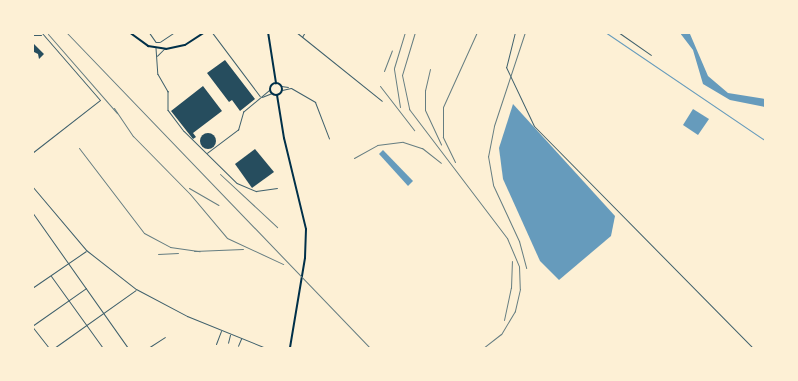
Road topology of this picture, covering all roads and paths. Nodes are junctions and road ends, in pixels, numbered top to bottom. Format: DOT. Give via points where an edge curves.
graph roads {
  1 [pos="149,32"];
  2 [pos="175,32"];
  3 [pos="205,32"];
  4 [pos="212,32"];
  5 [pos="268,32"];
  6 [pos="296,32"];
  7 [pos="305,32"];
  8 [pos="515,32"];
  9 [pos="618,32"];
  10 [pos="41,33"];
  11 [pos="130,33"];
  12 [pos="32,35"];
  13 [pos="302,37"];
  14 [pos="156,48"];
  15 [pos="164,49"];
  16 [pos="651,55"];
  17 [pos="156,57"];
  18 [pos="276,83"];
  19 [pos="282,86"];
  20 [pos="288,88"];
  21 [pos="270,89"];
  22 [pos="282,90"];
  23 [pos="272,93"];
  24 [pos="277,95"];
  25 [pos="261,98"];
  26 [pos="382,101"];
  27 [pos="329,138"];
  28 [pos="32,153"];
  29 [pos="206,154"];
  30 [pos="32,186"];
  31 [pos="277,188"];
  32 [pos="32,212"];
  33 [pos="86,250"];
  34 [pos="68,263"];
  35 [pos="51,276"];
  36 [pos="32,288"];
  37 [pos="86,288"];
  38 [pos="136,289"];
  39 [pos="69,300"];
  40 [pos="104,314"];
  41 [pos="32,326"];
  42 [pos="86,326"];
  43 [pos="221,331"];
  44 [pos="230,335"];
  45 [pos="165,337"];
  46 [pos="241,339"];
  47 [pos="228,343"];
  48 [pos="216,344"];
  49 [pos="238,346"];
  50 [pos="49,348"];
  51 [pos="54,348"];
  52 [pos="103,348"];
  53 [pos="128,348"];
  54 [pos="148,348"];
  55 [pos="215,348"];
  56 [pos="266,348"];
  57 [pos="290,348"];
  58 [pos="753,348"];
  1 -- 2 [label="lane" via="156,42 160,42"];
  3 -- 15 [label="main road" via="184,45"];
  4 -- 25 [label="lane"];
  5 -- 18 [label="main road"];
  6 -- 13 [label="street"];
  7 -- 13 [label="street"];
  8 -- 58 [label="street" via="506,55 506,70 534,126"];
  9 -- 16 [label="street"];
  10 -- 12 [label="street"];
  10 -- 28 [label="street" via="98,94 100,102"];
  11 -- 14 [label="main road"];
  13 -- 26 [label="street"];
  14 -- 15 [label="main road"];
  14 -- 17 [label="lane"];
  15 -- 17 [label="lane"];
  17 -- 29 [label="lane" via="158,74 168,91 169,114"];
  18 -- 19 [label="main road"];
  18 -- 21 [label="main road"];
  19 -- 20 [label="street"];
  19 -- 22 [label="main road"];
  20 -- 22 [label="street"];
  20 -- 27 [label="street" via="315,102"];
  21 -- 23 [label="main road"];
  21 -- 25 [label="lane"];
  22 -- 24 [label="main road"];
  23 -- 24 [label="main road"];
  23 -- 25 [label="lane"];
  24 -- 57 [label="main road" via="284,138 305,220 304,269"];
  25 -- 29 [label="lane" via="247,110 238,130"];
  29 -- 31 [label="lane" via="241,186 256,191"];
  30 -- 33 [label="street"];
  32 -- 34 [label="street"];
  33 -- 34 [label="street"];
  33 -- 38 [label="street"];
  34 -- 35 [label="street"];
  34 -- 37 [label="street"];
  35 -- 36 [label="street"];
  35 -- 39 [label="street"];
  37 -- 39 [label="street"];
  37 -- 40 [label="street"];
  38 -- 40 [label="street"];
  38 -- 43 [label="street"];
  39 -- 41 [label="street"];
  39 -- 42 [label="street"];
  40 -- 42 [label="street"];
  40 -- 53 [label="street"];
  41 -- 50 [label="street"];
  42 -- 51 [label="street"];
  42 -- 52 [label="street"];
  43 -- 44 [label="street"];
  43 -- 48 [label="street"];
  44 -- 46 [label="street"];
  44 -- 47 [label="lane"];
  45 -- 54 [label="street"];
  46 -- 49 [label="lane"];
  46 -- 56 [label="street"];
  48 -- 55 [label="lane"];
}
